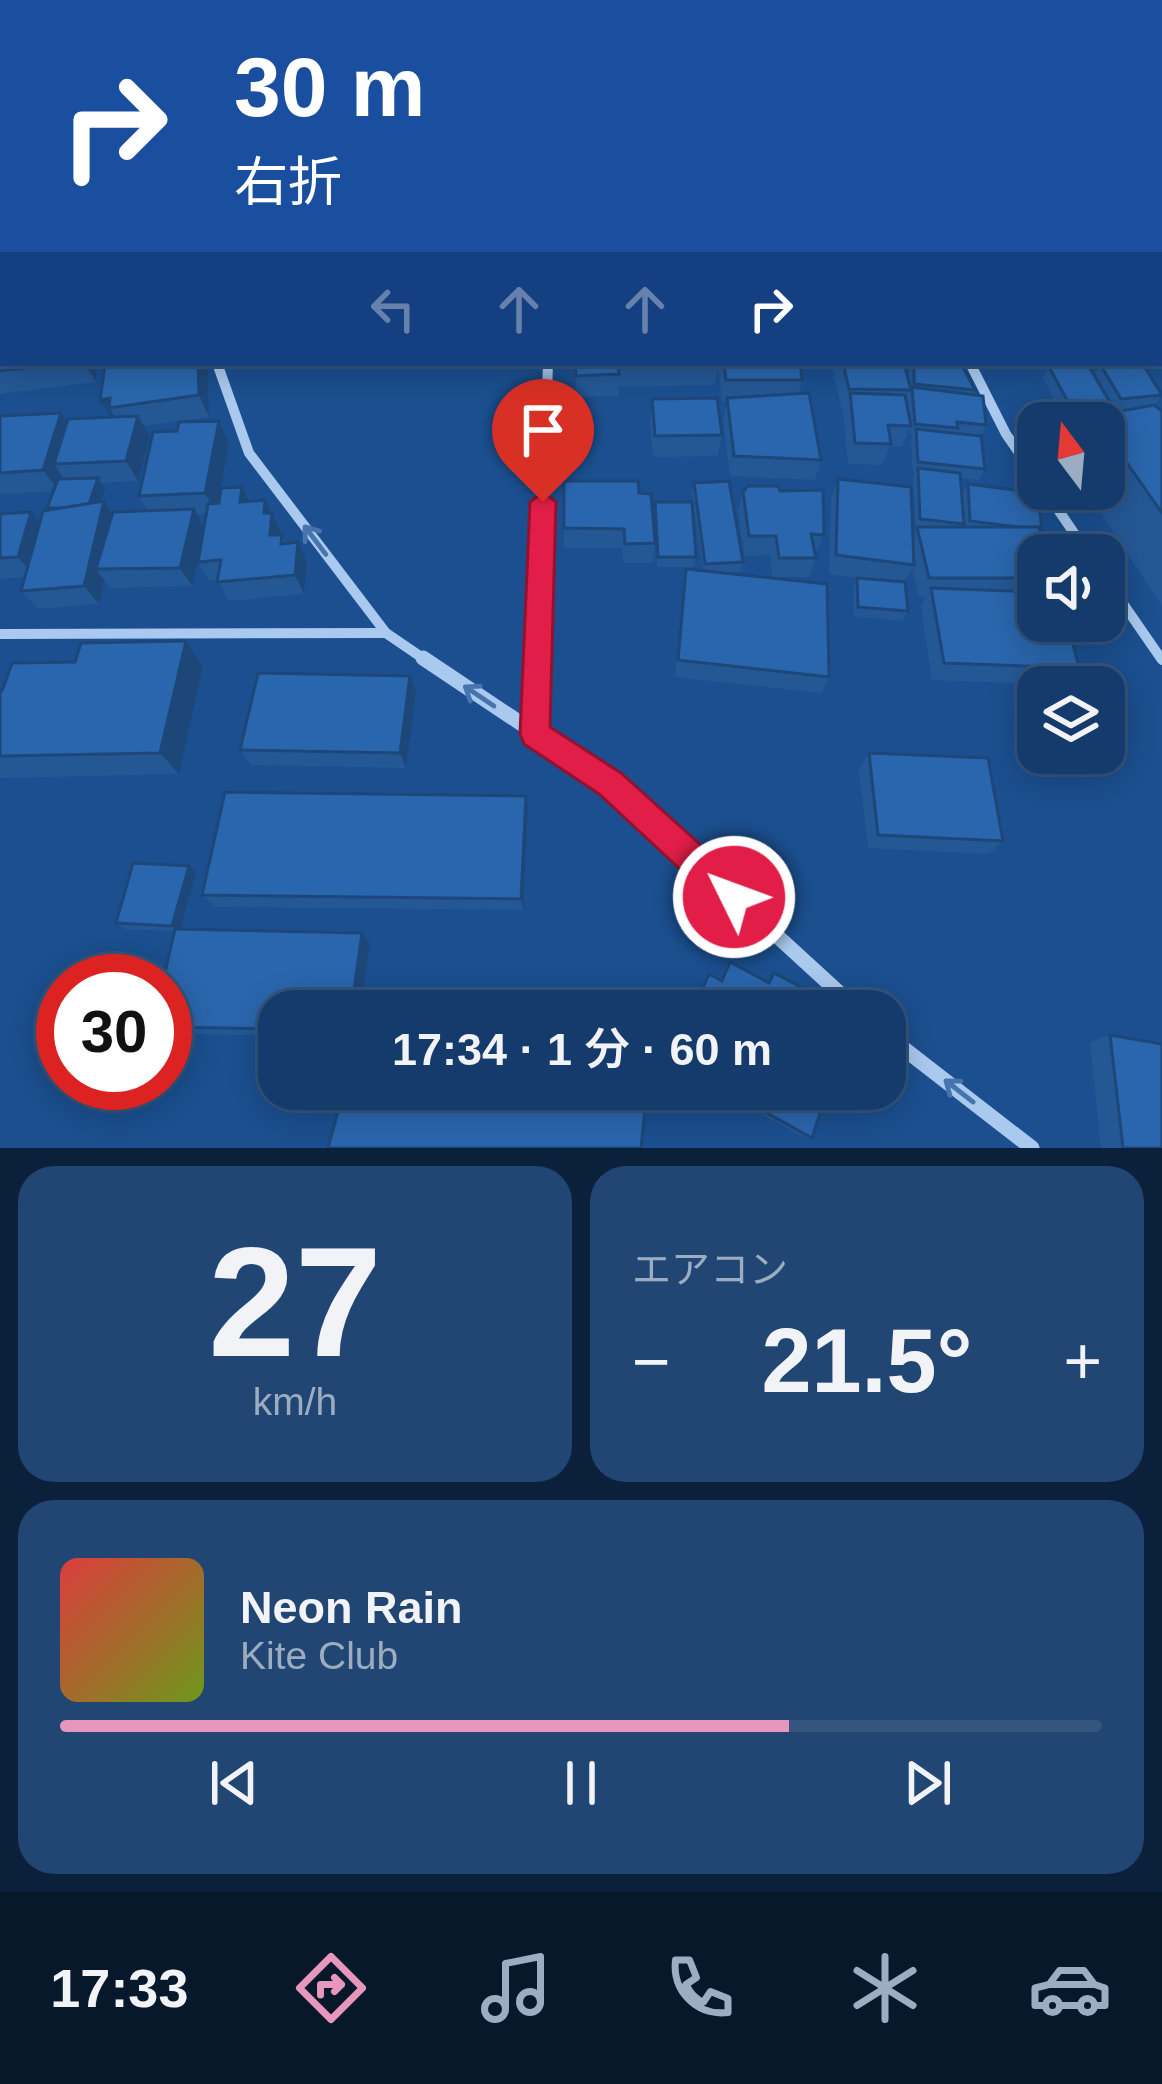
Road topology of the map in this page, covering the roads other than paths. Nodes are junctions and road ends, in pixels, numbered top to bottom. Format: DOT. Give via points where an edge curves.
graph roads {
  1 [pos="218,366"];
  2 [pos="548,366"];
  3 [pos="972,366"];
  4 [pos="1017,450"];
  5 [pos="1125,606"];
  6 [pos="386,633"];
  7 [pos="0,634"];
  8 [pos="1162,660"];
  9 [pos="535,734"];
  10 [pos="836,990"];
  11 [pos="906,1050"];
  12 [pos="1032,1148"];
  6 -- 1 [label="street, one-way" via="249,453"];
  2 -- 9 [label="street"];
  3 -- 4 [label="street"];
  5 -- 8 [label="street"];
  6 -- 7 [label="street"];
  9 -- 6 [label="street, one-way"];
  9 -- 10 [label="street" via="610,784"];
  12 -- 11 [label="street, one-way"];
}
